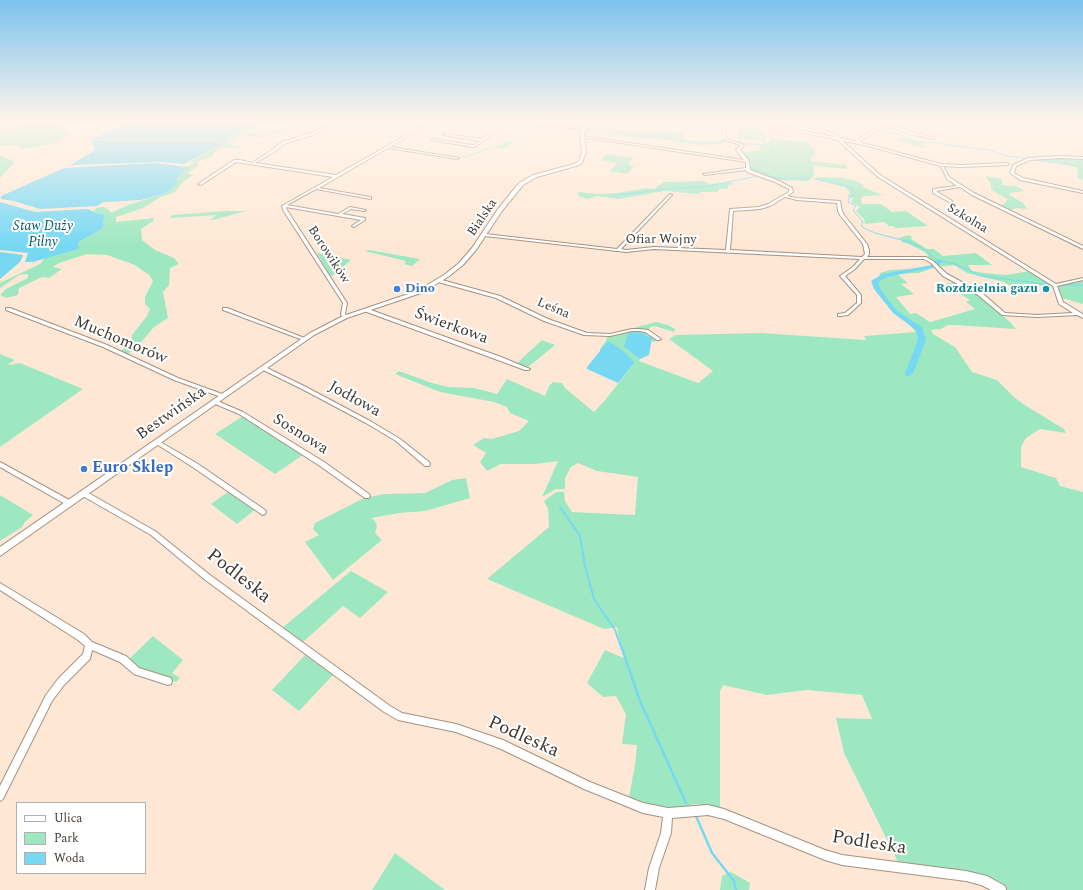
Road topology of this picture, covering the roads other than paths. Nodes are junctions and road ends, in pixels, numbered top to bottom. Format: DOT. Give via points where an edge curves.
graph roads {
  1 [pos="233,163"];
  2 [pos="246,163"];
  3 [pos="359,163"];
  4 [pos="580,163"];
  5 [pos="747,163"];
  6 [pos="863,163"];
  7 [pos="933,163"];
  8 [pos="1020,163"];
  9 [pos="252,164"];
  10 [pos="942,165"];
  11 [pos="1012,165"];
  12 [pos="747,169"];
  13 [pos="705,174"];
  14 [pos="335,176"];
  15 [pos="200,184"];
  16 [pos="961,186"];
  17 [pos="315,188"];
  18 [pos="1083,192"];
  19 [pos="670,195"];
  20 [pos="785,196"];
  21 [pos="370,198"];
  22 [pos="951,202"];
  23 [pos="284,206"];
  24 [pos="364,210"];
  25 [pos="339,214"];
  26 [pos="354,226"];
  27 [pos="485,235"];
  28 [pos="1083,248"];
  29 [pos="618,250"];
  30 [pos="728,252"];
  31 [pos="862,258"];
  32 [pos="1083,279"];
  33 [pos="440,281"];
  34 [pos="1055,285"];
  35 [pos="8,309"];
  36 [pos="225,309"];
  37 [pos="366,310"];
  38 [pos="840,315"];
  39 [pos="1081,316"];
  40 [pos="346,317"];
  41 [pos="305,339"];
  42 [pos="660,339"];
  43 [pos="263,368"];
  44 [pos="527,369"];
  45 [pos="223,396"];
  46 [pos="215,402"];
  47 [pos="156,442"];
  48 [pos="0,464"];
  49 [pos="428,464"];
  50 [pos="84,493"];
  51 [pos="367,496"];
  52 [pos="69,503"];
  53 [pos="263,512"];
  54 [pos="0,552"];
  55 [pos="0,586"];
  56 [pos="89,645"];
  57 [pos="168,681"];
  58 [pos="0,796"];
  59 [pos="668,813"];
  60 [pos="650,890"];
  61 [pos="1001,890"];
  1 -- 15 [label="street"];
  2 -- 9 [label="street"];
  3 -- 14 [label="street"];
  4 -- 27 [label="street, Bialska" via="535,176 524,182 500,210"];
  5 -- 12 [label="street"];
  6 -- 34 [label="street, Szkolna" via="879,176"];
  7 -- 10 [label="street"];
  8 -- 11 [label="street"];
  9 -- 14 [label="street"];
  10 -- 11 [label="street"];
  10 -- 16 [label="street" via="948,178"];
  11 -- 18 [label="street" via="1012,173 1026,180"];
  12 -- 13 [label="street"];
  12 -- 20 [label="street" via="753,174 789,187 792,190"];
  14 -- 17 [label="street"];
  16 -- 22 [label="street" via="934,190"];
  16 -- 28 [label="street"];
  17 -- 21 [label="street"];
  17 -- 23 [label="street"];
  19 -- 29 [label="street"];
  20 -- 30 [label="street" via="759,208 731,210"];
  20 -- 31 [label="street" via="839,202 842,215 868,250"];
  23 -- 25 [label="street"];
  23 -- 40 [label="street, Borowików" via="345,303 343,314"];
  24 -- 25 [label="street" via="350,208"];
  25 -- 26 [label="street" via="364,219"];
  27 -- 29 [label="street, Ofiar Wojny"];
  27 -- 33 [label="street, Bialska" via="461,264"];
  29 -- 30 [label="street, Ofiar Wojny" via="654,248"];
  30 -- 31 [label="street, Ofiar Wojny"];
  31 -- 38 [label="street" via="854,268 842,276 859,295 859,303 846,314"];
  31 -- 39 [label="street, Ofiar Wojny" via="929,259 945,275 980,294 1004,314"];
  32 -- 34 [label="street"];
  33 -- 37 [label="street, Bialska" via="410,296"];
  33 -- 42 [label="street, Leśna" via="498,296 546,320 586,334 610,335 639,330"];
  34 -- 39 [label="street" via="1061,303"];
  35 -- 45 [label="street, Muchomorów" via="105,346 176,379"];
  36 -- 41 [label="street"];
  37 -- 40 [label="street, Bestwińska"];
  37 -- 44 [label="street, Świerkowa"];
  40 -- 41 [label="street, Bestwińska"];
  41 -- 43 [label="street, Bestwińska"];
  43 -- 45 [label="street, Bestwińska"];
  43 -- 49 [label="street, Jodłowa" via="368,422 398,440"];
  45 -- 46 [label="street, Bestwińska"];
  46 -- 47 [label="street, Bestwińska"];
  46 -- 51 [label="street, Sosnowa" via="247,417"];
  47 -- 50 [label="street, Bestwińska"];
  47 -- 53 [label="street"];
  48 -- 52 [label="street"];
  50 -- 52 [label="street, Bestwińska"];
  50 -- 59 [label="street, Podleska" via="157,535 207,578 386,709 401,717 456,728 504,745 587,786 643,808"];
  52 -- 54 [label="street, Bestwińska"];
  55 -- 56 [label="street" via="82,637"];
  56 -- 57 [label="street" via="124,658 137,671"];
  56 -- 58 [label="street" via="87,656 49,698"];
  59 -- 60 [label="street" via="666,833 654,868"];
  59 -- 61 [label="street, Podleska" via="708,810 842,860 966,876 983,880"];
}
